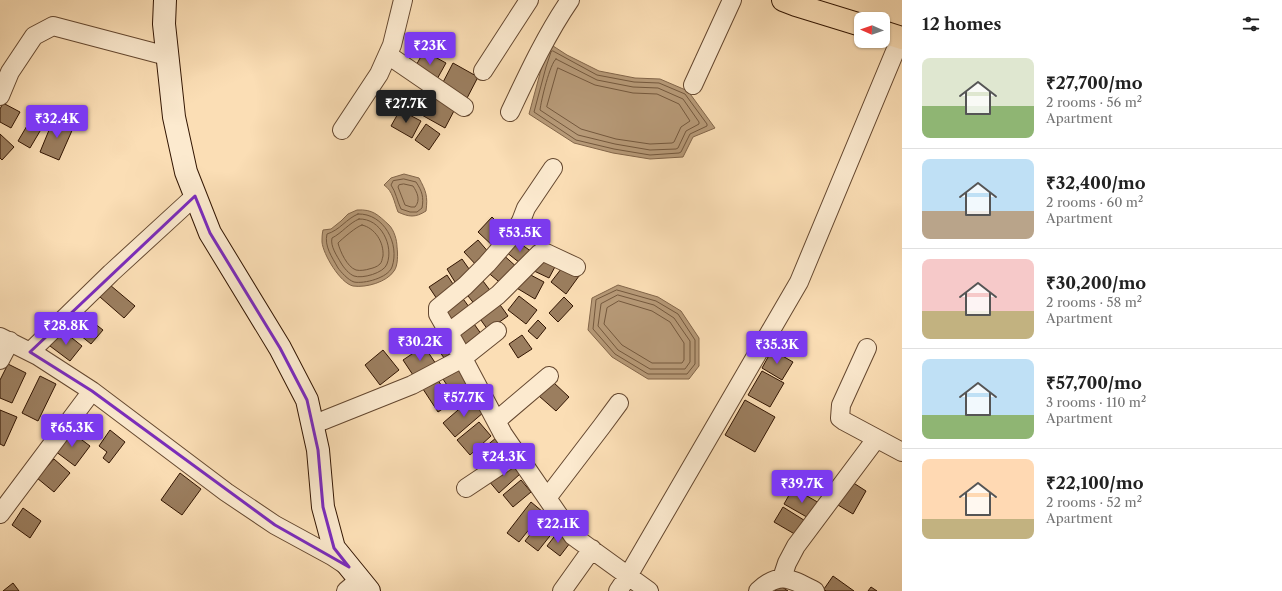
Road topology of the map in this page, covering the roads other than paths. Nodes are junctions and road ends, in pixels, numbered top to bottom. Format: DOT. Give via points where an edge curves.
graph roads {
  1 [pos="165,0"];
  2 [pos="403,0"];
  3 [pos="530,0"];
  4 [pos="570,0"];
  5 [pos="732,0"];
  6 [pos="792,2"];
  7 [pos="854,23"];
  8 [pos="895,36"];
  9 [pos="388,55"];
  10 [pos="167,56"];
  11 [pos="483,71"];
  12 [pos="693,85"];
  13 [pos="0,96"];
  14 [pos="464,107"];
  15 [pos="510,112"];
  16 [pos="342,130"];
  17 [pos="553,168"];
  18 [pos="195,196"];
  19 [pos="576,267"];
  20 [pos="497,331"];
  21 [pos="448,333"];
  22 [pos="5,339"];
  23 [pos="867,348"];
  24 [pos="30,352"];
  25 [pos="463,358"];
  26 [pos="0,360"];
  27 [pos="549,376"];
  28 [pos="92,391"];
  29 [pos="619,403"];
  30 [pos="496,421"];
  31 [pos="312,425"];
  32 [pos="876,439"];
  33 [pos="902,452"];
  34 [pos="517,454"];
  35 [pos="466,488"];
  36 [pos="547,498"];
  37 [pos="0,514"];
  38 [pos="592,549"];
  39 [pos="628,576"];
  40 [pos="782,578"];
  41 [pos="356,582"];
  42 [pos="562,591"];
  43 [pos="618,591"];
  44 [pos="649,591"];
  45 [pos="758,591"];
  46 [pos="815,591"];
  1 -- 10 [label="main road"];
  2 -- 9 [label="street"];
  3 -- 11 [label="street"];
  4 -- 15 [label="street" via="532,66"];
  5 -- 12 [label="street"];
  6 -- 7 [label="main road"];
  8 -- 39 [label="street" via="799,282"];
  9 -- 14 [label="street"];
  9 -- 16 [label="street" via="379,74"];
  10 -- 13 [label="street" via="53,26 34,36 10,72"];
  10 -- 18 [label="main road" via="174,117 186,172"];
  17 -- 21 [label="street" via="526,208 514,233 465,286 438,308 438,314"];
  18 -- 24 [label="street"];
  18 -- 31 [label="main road" via="210,233 280,348 307,400"];
  19 -- 21 [label="street" via="546,253 540,253 498,295"];
  20 -- 25 [label="street"];
  21 -- 25 [label="street"];
  22 -- 24 [label="street"];
  22 -- 26 [label="street"];
  23 -- 32 [label="street" via="841,405 840,418"];
  24 -- 28 [label="street"];
  25 -- 30 [label="street"];
  25 -- 31 [label="street" via="412,385"];
  27 -- 30 [label="street"];
  28 -- 37 [label="street"];
  28 -- 41 [label="street" via="226,492 275,525 332,556"];
  29 -- 36 [label="street"];
  30 -- 34 [label="street"];
  31 -- 41 [label="main road" via="318,450 326,521 334,548"];
  32 -- 33 [label="street"];
  32 -- 40 [label="street" via="796,546 786,563"];
  34 -- 35 [label="street"];
  34 -- 36 [label="street"];
  36 -- 38 [label="street" via="573,536"];
  38 -- 39 [label="street"];
  38 -- 42 [label="street"];
  39 -- 43 [label="street"];
  39 -- 44 [label="street"];
  40 -- 45 [label="street"];
  40 -- 46 [label="street" via="791,578"];
}
